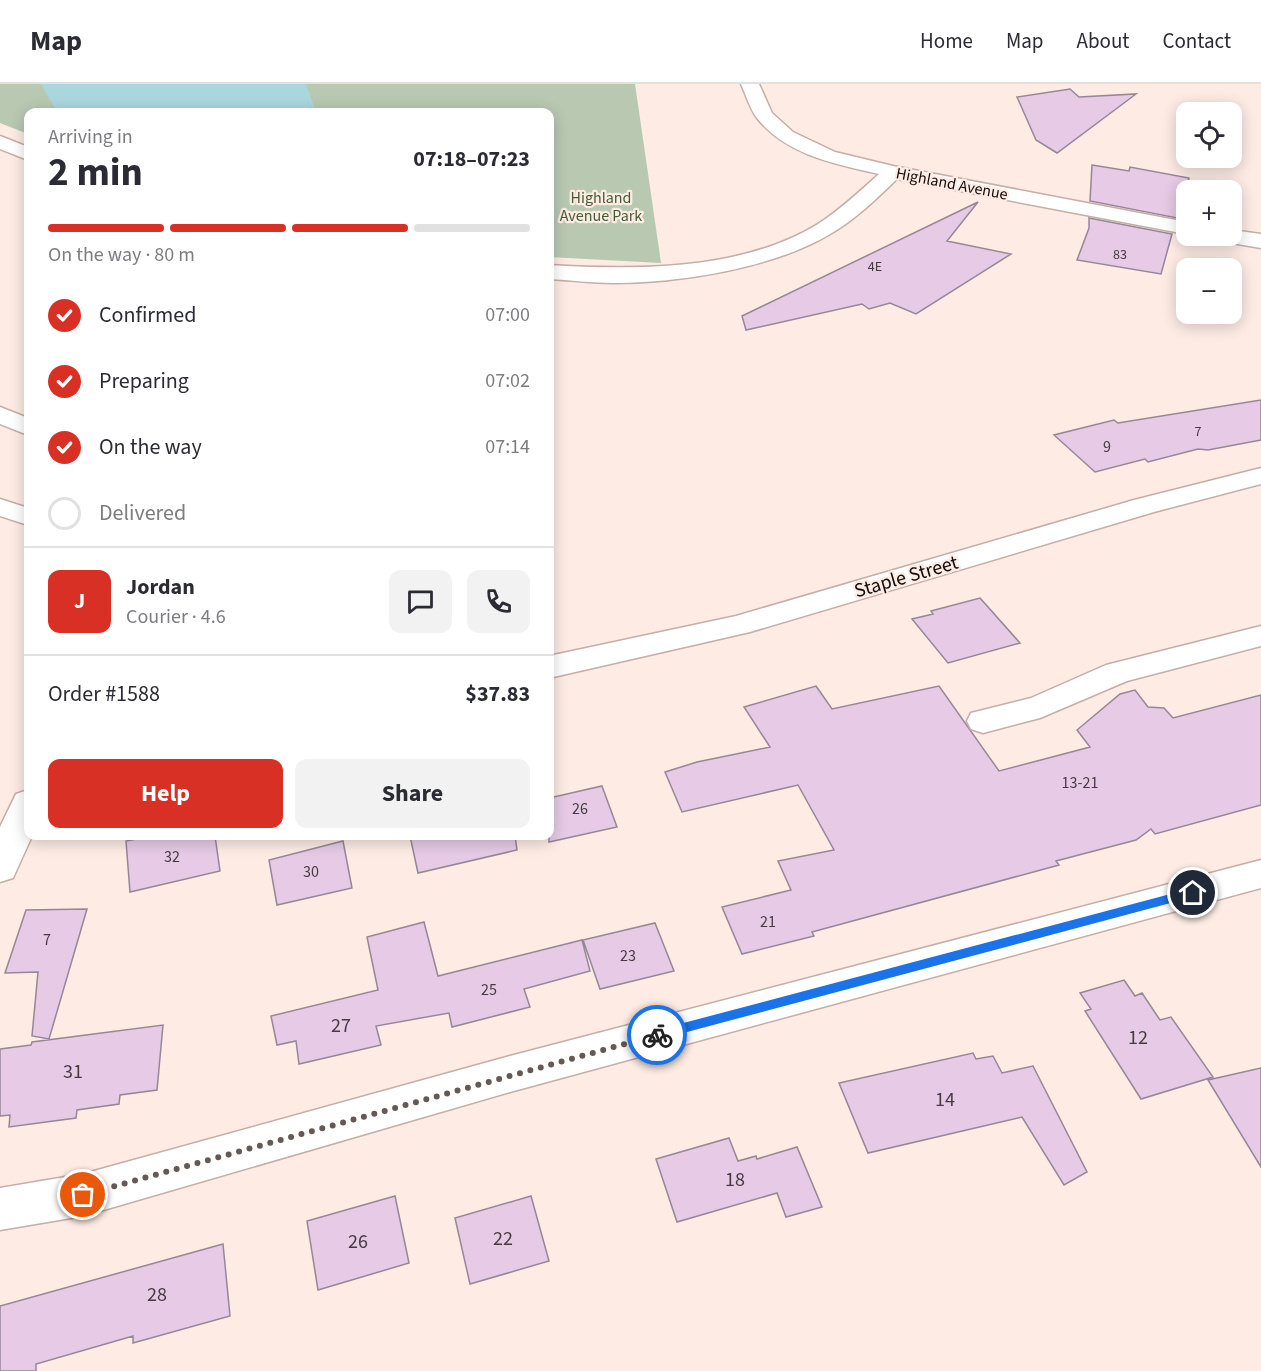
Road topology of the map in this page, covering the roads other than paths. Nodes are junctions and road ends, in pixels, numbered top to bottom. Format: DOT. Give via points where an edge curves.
graph roads {
  1 [pos="750,84"];
  2 [pos="0,142"];
  3 [pos="24,152"];
  4 [pos="893,172"];
  5 [pos="1176,226"];
  6 [pos="1242,238"];
  7 [pos="1261,241"];
  8 [pos="554,272"];
  9 [pos="0,415"];
  10 [pos="24,426"];
  11 [pos="1261,476"];
  12 [pos="0,507"];
  13 [pos="24,516"];
  14 [pos="1261,636"];
  15 [pos="554,666"];
  16 [pos="983,721"];
  17 [pos="24,812"];
  18 [pos="0,868"];
  19 [pos="1261,874"];
  20 [pos="0,1209"];
  1 -- 4 [label="street, Highland Avenue" via="764,115 786,136 828,156"];
  2 -- 3 [label="street"];
  4 -- 5 [label="street, Highland Avenue"];
  4 -- 8 [label="street" via="815,234 761,255 692,269 615,276"];
  6 -- 7 [label="street"];
  9 -- 10 [label="street"];
  11 -- 15 [label="street, Staple Street" via="1144,506 739,626"];
  12 -- 13 [label="street"];
  14 -- 16 [label="street" via="1117,674 1040,706"];
  17 -- 18 [label="street"];
  19 -- 20 [label="street" via="521,1071 83,1195"];
}
